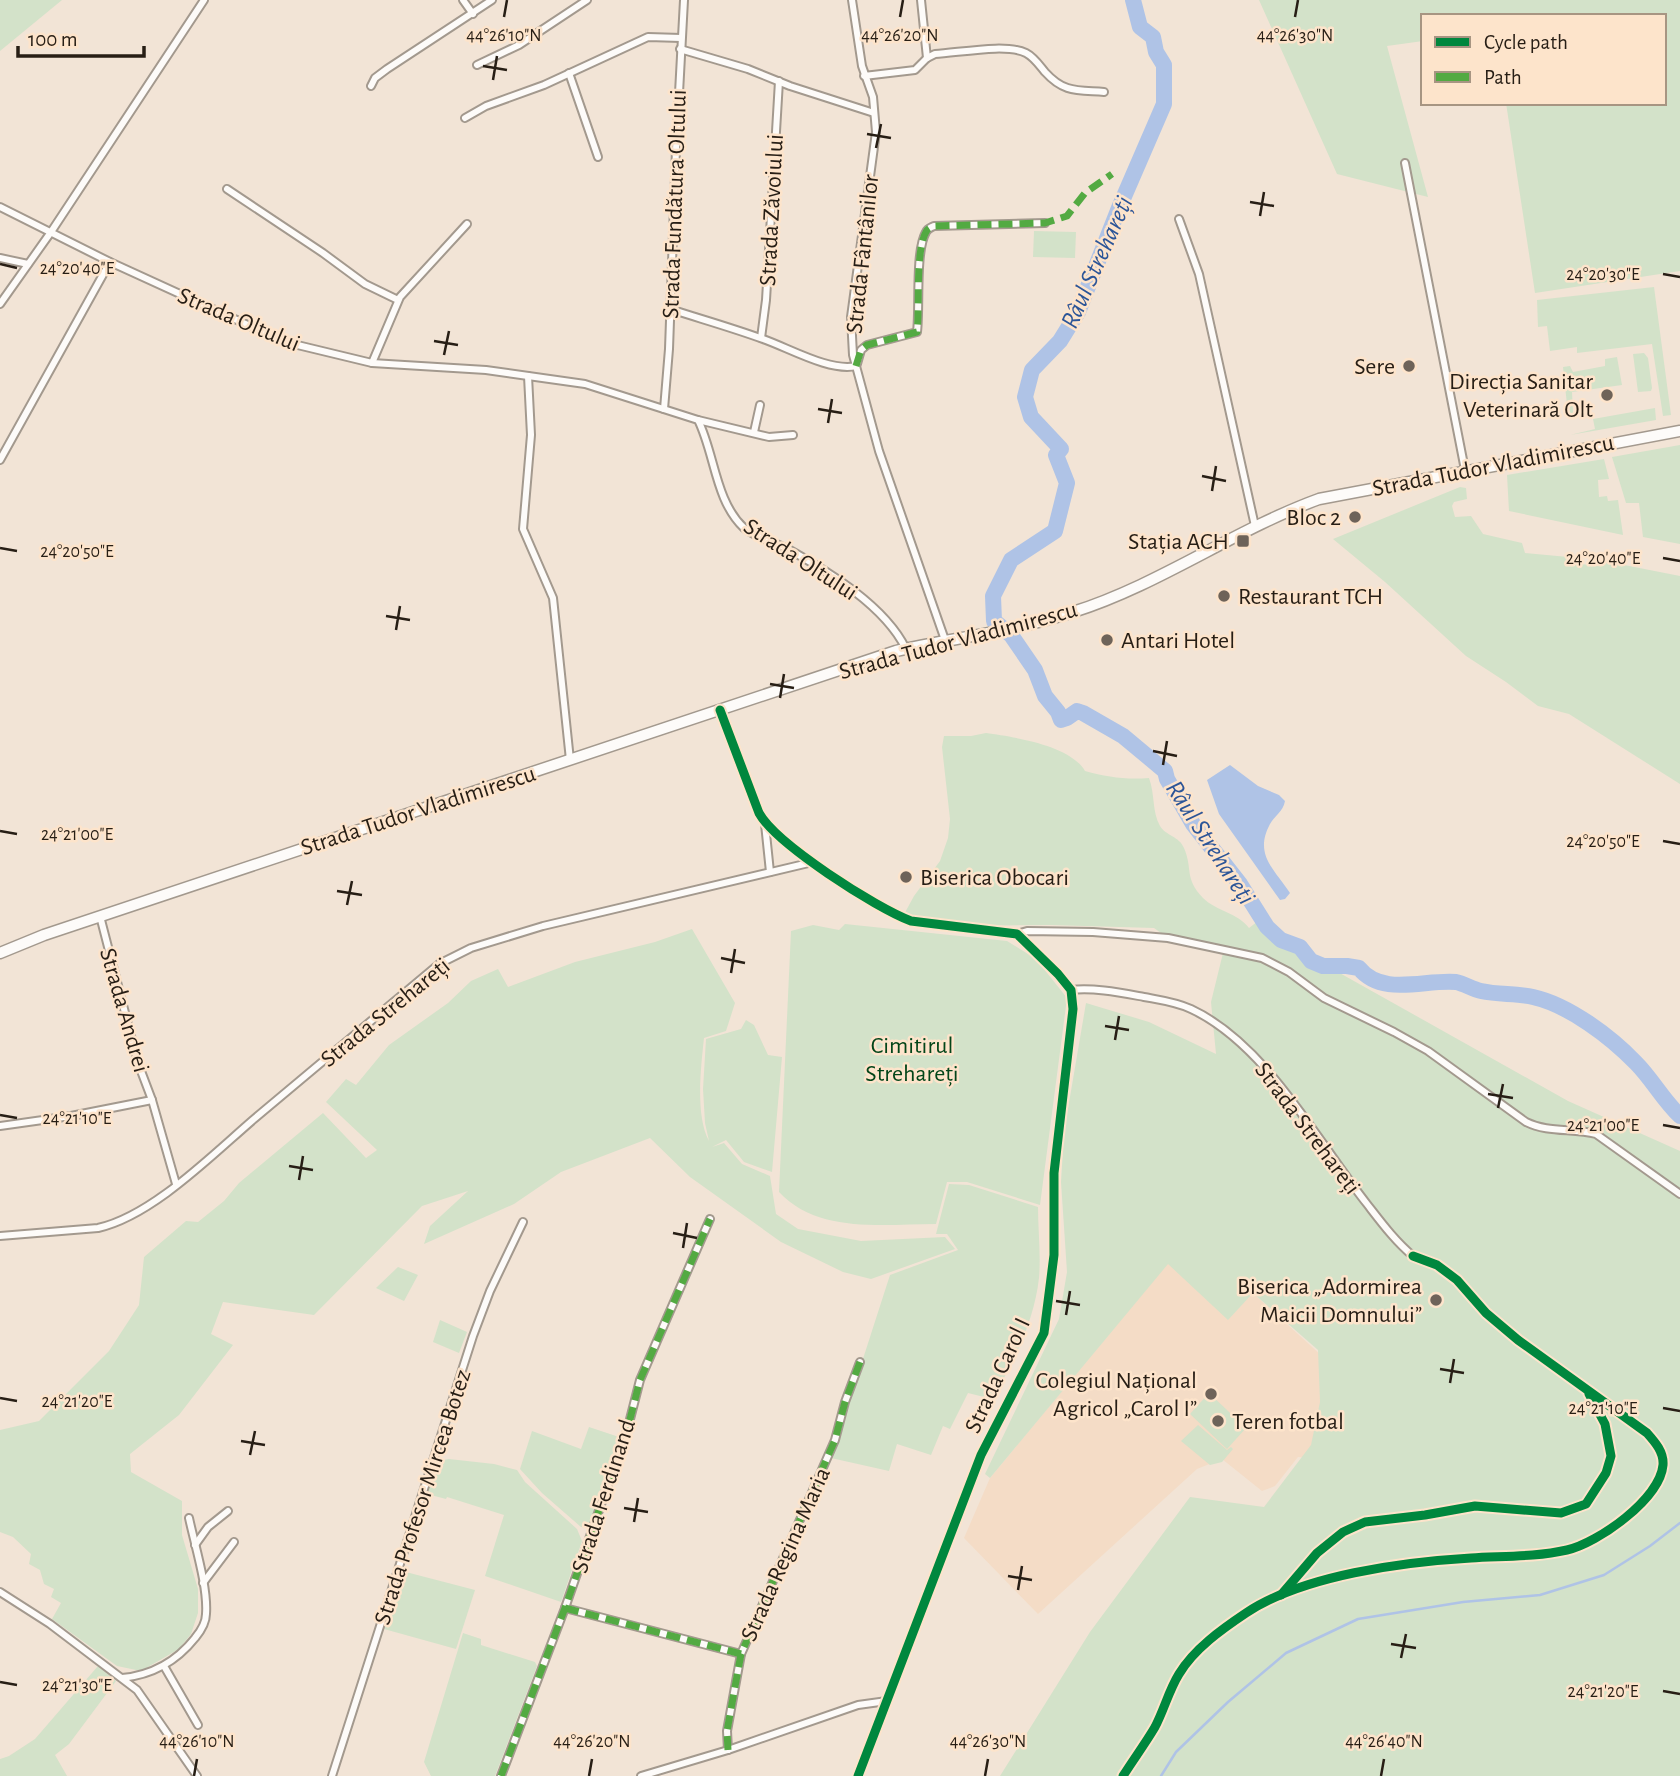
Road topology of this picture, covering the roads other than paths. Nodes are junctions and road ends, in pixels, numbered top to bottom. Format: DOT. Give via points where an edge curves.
graph roads {
  1 [pos="204,0"];
  2 [pos="463,0"];
  3 [pos="492,0"];
  4 [pos="587,0"];
  5 [pos="684,0"];
  6 [pos="852,0"];
  7 [pos="921,0"];
  8 [pos="473,14"];
  9 [pos="681,38"];
  10 [pos="680,49"];
  11 [pos="927,58"];
  12 [pos="477,65"];
  13 [pos="569,73"];
  14 [pos="864,76"];
  15 [pos="779,80"];
  16 [pos="371,86"];
  17 [pos="1104,92"];
  18 [pos="874,113"];
  19 [pos="465,118"];
  20 [pos="598,157"];
  21 [pos="1405,163"];
  22 [pos="227,189"];
  23 [pos="0,207"];
  24 [pos="1179,219"];
  25 [pos="1045,223"];
  26 [pos="467,225"];
  27 [pos="51,232"];
  28 [pos="0,258"];
  29 [pos="110,262"];
  30 [pos="28,264"];
  31 [pos="398,300"];
  32 [pos="0,304"];
  33 [pos="670,309"];
  34 [pos="761,338"];
  35 [pos="372,363"];
  36 [pos="856,366"];
  37 [pos="528,376"];
  38 [pos="760,405"];
  39 [pos="664,409"];
  40 [pos="698,420"];
  41 [pos="1680,431"];
  42 [pos="754,432"];
  43 [pos="793,435"];
  44 [pos="0,460"];
  45 [pos="1465,470"];
  46 [pos="1255,526"];
  47 [pos="945,640"];
  48 [pos="906,649"];
  49 [pos="720,710"];
  50 [pos="570,760"];
  51 [pos="765,824"];
  52 [pos="813,862"];
  53 [pos="770,872"];
  54 [pos="100,916"];
  55 [pos="1017,934"];
  56 [pos="0,953"];
  57 [pos="1071,990"];
  58 [pos="152,1100"];
  59 [pos="0,1126"];
  60 [pos="176,1184"];
  61 [pos="1680,1194"];
  62 [pos="710,1219"];
  63 [pos="523,1222"];
  64 [pos="0,1236"];
  65 [pos="1413,1256"];
  66 [pos="860,1362"];
  67 [pos="228,1511"];
  68 [pos="189,1518"];
  69 [pos="234,1542"];
  70 [pos="195,1545"];
  71 [pos="203,1583"];
  72 [pos="0,1591"];
  73 [pos="565,1608"];
  74 [pos="741,1654"];
  75 [pos="164,1667"];
  76 [pos="122,1678"];
  77 [pos="887,1701"];
  78 [pos="198,1726"];
  79 [pos="728,1750"];
  80 [pos="197,1776"];
  81 [pos="332,1776"];
  82 [pos="501,1776"];
  83 [pos="641,1776"];
  84 [pos="858,1776"];
  1 -- 27 [label="street"];
  2 -- 8 [label="street"];
  3 -- 8 [label="street"];
  4 -- 12 [label="street" via="519,45"];
  5 -- 9 [label="street, Strada Fundătura Oltului"];
  6 -- 14 [label="street, Strada Fântânilor"];
  7 -- 11 [label="street"];
  8 -- 16 [label="street" via="387,69"];
  9 -- 10 [label="street, Strada Fundătura Oltului"];
  9 -- 13 [label="street" via="648,37"];
  10 -- 15 [label="street"];
  10 -- 33 [label="street, Strada Fundătura Oltului"];
  11 -- 14 [label="street" via="915,70"];
  11 -- 17 [label="street" via="1008,49 1026,53 1057,86"];
  13 -- 19 [label="street"];
  13 -- 20 [label="street"];
  14 -- 18 [label="street, Strada Fântânilor"];
  15 -- 18 [label="street"];
  15 -- 34 [label="street, Strada Zăvoiului"];
  18 -- 36 [label="street, Strada Fântânilor" via="876,132 851,317"];
  21 -- 45 [label="street"];
  22 -- 31 [label="street" via="365,284"];
  23 -- 27 [label="street, Strada Oltului"];
  24 -- 46 [label="street" via="1199,274"];
  25 -- 36 [label="street" via="928,229 920,255 917,331 867,345"];
  26 -- 31 [label="street"];
  27 -- 29 [label="street, Strada Oltului"];
  27 -- 30 [label="street"];
  28 -- 30 [label="street"];
  29 -- 35 [label="street, Strada Oltului" via="271,337"];
  29 -- 44 [label="street"];
  30 -- 32 [label="street"];
  31 -- 35 [label="street"];
  33 -- 34 [label="street, Strada Fântânilor"];
  33 -- 39 [label="street, Strada Fundătura Oltului"];
  34 -- 36 [label="street, Strada Fântânilor" via="843,368"];
  35 -- 37 [label="street, Strada Oltului"];
  36 -- 47 [label="street" via="879,451"];
  37 -- 39 [label="street, Strada Oltului" via="585,384"];
  37 -- 50 [label="street" via="531,435 523,529 553,598"];
  38 -- 42 [label="street"];
  39 -- 40 [label="street, Strada Oltului"];
  40 -- 42 [label="street, Strada Oltului"];
  40 -- 48 [label="street, Strada Oltului" via="725,499 743,527 808,561 863,599 893,627"];
  41 -- 45 [label="main road, Strada Tudor Vladimirescu"];
  42 -- 43 [label="street, Strada Oltului" via="769,437"];
  45 -- 46 [label="main road, Strada Tudor Vladimirescu" via="1319,499"];
  46 -- 47 [label="main road, Strada Tudor Vladimirescu" via="1073,612"];
  47 -- 48 [label="main road, Strada Tudor Vladimirescu"];
  48 -- 49 [label="main road, Strada Tudor Vladimirescu"];
  49 -- 50 [label="main road, Strada Tudor Vladimirescu"];
  49 -- 51 [label="street"];
  50 -- 54 [label="main road, Strada Tudor Vladimirescu"];
  51 -- 52 [label="street"];
  51 -- 53 [label="street"];
  52 -- 53 [label="street, Strada Strehareți"];
  52 -- 55 [label="street" via="911,921"];
  53 -- 60 [label="street, Strada Strehareți" via="543,926 471,948 439,964"];
  54 -- 56 [label="main road, Strada Tudor Vladimirescu"];
  54 -- 58 [label="street, Strada Andrei"];
  55 -- 57 [label="street"];
  55 -- 61 [label="street" via="1093,932 1168,938 1262,958 1324,998 1428,1051 1526,1122 1539,1128 1595,1134"];
  57 -- 65 [label="street, Strada Strehareți" via="1118,992 1176,1003 1216,1024 1261,1062 1365,1202"];
  57 -- 77 [label="street, Strada Carol I" via="1073,1009 1054,1173 1054,1255 1044,1333 981,1455"];
  58 -- 59 [label="street"];
  58 -- 60 [label="street, Strada Andrei"];
  60 -- 64 [label="street, Strada Strehareți" via="148,1206 110,1225"];
  62 -- 73 [label="street, Strada Ferdinand" via="640,1380"];
  63 -- 81 [label="street, Strada Profesor Mircea Botez" via="473,1336"];
  66 -- 74 [label="street, Strada Regina Maria" via="835,1440"];
  67 -- 70 [label="street"];
  68 -- 70 [label="street"];
  69 -- 71 [label="street"];
  70 -- 71 [label="street"];
  71 -- 75 [label="street" via="207,1618 185,1650"];
  72 -- 76 [label="street"];
  73 -- 74 [label="street"];
  73 -- 82 [label="street, Strada Ferdinand"];
  74 -- 79 [label="street, Strada Regina Maria" via="727,1731"];
  75 -- 76 [label="street"];
  75 -- 78 [label="street"];
  76 -- 80 [label="street" via="137,1690"];
  77 -- 79 [label="street" via="858,1705"];
  77 -- 84 [label="street, Strada Carol I"];
  79 -- 83 [label="street"];
}
